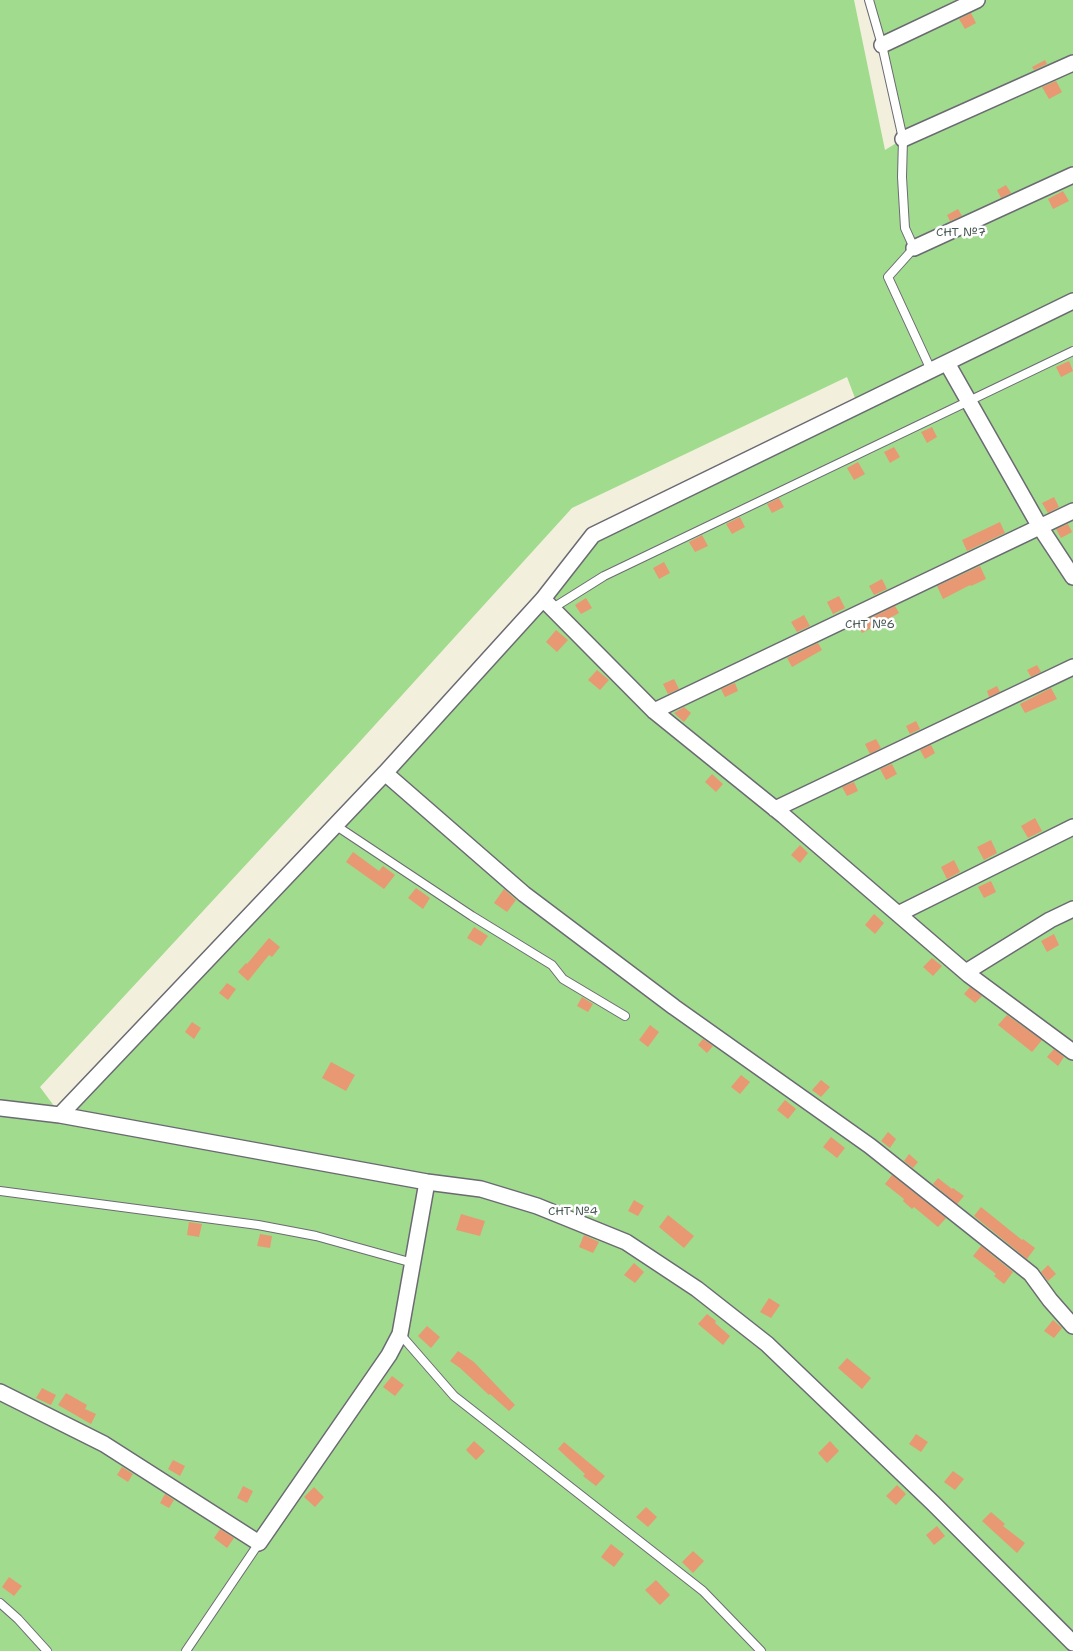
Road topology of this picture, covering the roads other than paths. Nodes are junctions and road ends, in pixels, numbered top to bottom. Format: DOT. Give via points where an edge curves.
graph roads {
  1 [pos="869,0"];
  2 [pos="978,0"];
  3 [pos="882,45"];
  4 [pos="1073,63"];
  5 [pos="903,139"];
  6 [pos="1073,175"];
  7 [pos="914,248"];
  8 [pos="1073,301"];
  9 [pos="1073,352"];
  10 [pos="947,363"];
  11 [pos="932,370"];
  12 [pos="969,401"];
  13 [pos="1073,511"];
  14 [pos="1040,527"];
  15 [pos="1073,577"];
  16 [pos="548,603"];
  17 [pos="1073,667"];
  18 [pos="654,711"];
  19 [pos="385,773"];
  20 [pos="775,809"];
  21 [pos="335,825"];
  22 [pos="1073,827"];
  23 [pos="1073,909"];
  24 [pos="898,914"];
  25 [pos="966,972"];
  26 [pos="625,1016"];
  27 [pos="1073,1052"];
  28 [pos="0,1108"];
  29 [pos="60,1115"];
  30 [pos="427,1182"];
  31 [pos="0,1191"];
  32 [pos="412,1263"];
  33 [pos="1073,1326"];
  34 [pos="400,1334"];
  35 [pos="0,1392"];
  36 [pos="259,1543"];
  37 [pos="0,1603"];
  38 [pos="1073,1643"];
  39 [pos="47,1651"];
  40 [pos="186,1651"];
  41 [pos="761,1651"];
  1 -- 3 [label="lane"];
  2 -- 3 [label="street"];
  3 -- 5 [label="lane"];
  4 -- 5 [label="street"];
  5 -- 7 [label="lane" via="905,228"];
  6 -- 7 [label="street"];
  7 -- 11 [label="lane" via="888,276"];
  8 -- 10 [label="street"];
  9 -- 12 [label="lane"];
  10 -- 11 [label="street"];
  10 -- 12 [label="street"];
  11 -- 16 [label="street" via="593,535"];
  12 -- 14 [label="street"];
  12 -- 16 [label="lane"];
  13 -- 14 [label="street"];
  14 -- 15 [label="street"];
  14 -- 18 [label="street"];
  16 -- 18 [label="street"];
  16 -- 19 [label="street"];
  17 -- 20 [label="street"];
  18 -- 20 [label="street"];
  19 -- 21 [label="street"];
  19 -- 33 [label="street" via="524,894 674,1007 870,1146 970,1225 1030,1274"];
  20 -- 24 [label="street"];
  21 -- 26 [label="lane"];
  21 -- 29 [label="street"];
  22 -- 24 [label="street"];
  23 -- 25 [label="street"];
  24 -- 25 [label="street"];
  25 -- 27 [label="street"];
  28 -- 29 [label="street"];
  29 -- 30 [label="street"];
  30 -- 32 [label="street"];
  30 -- 38 [label="street" via="481,1189 537,1206 626,1242 697,1289 767,1344 933,1502"];
  31 -- 32 [label="lane" via="258,1225 316,1236"];
  32 -- 34 [label="street"];
  34 -- 36 [label="street" via="389,1355"];
  34 -- 41 [label="lane" via="454,1396 703,1591"];
  35 -- 36 [label="street" via="104,1444"];
  36 -- 40 [label="lane"];
  37 -- 39 [label="lane"];
}
